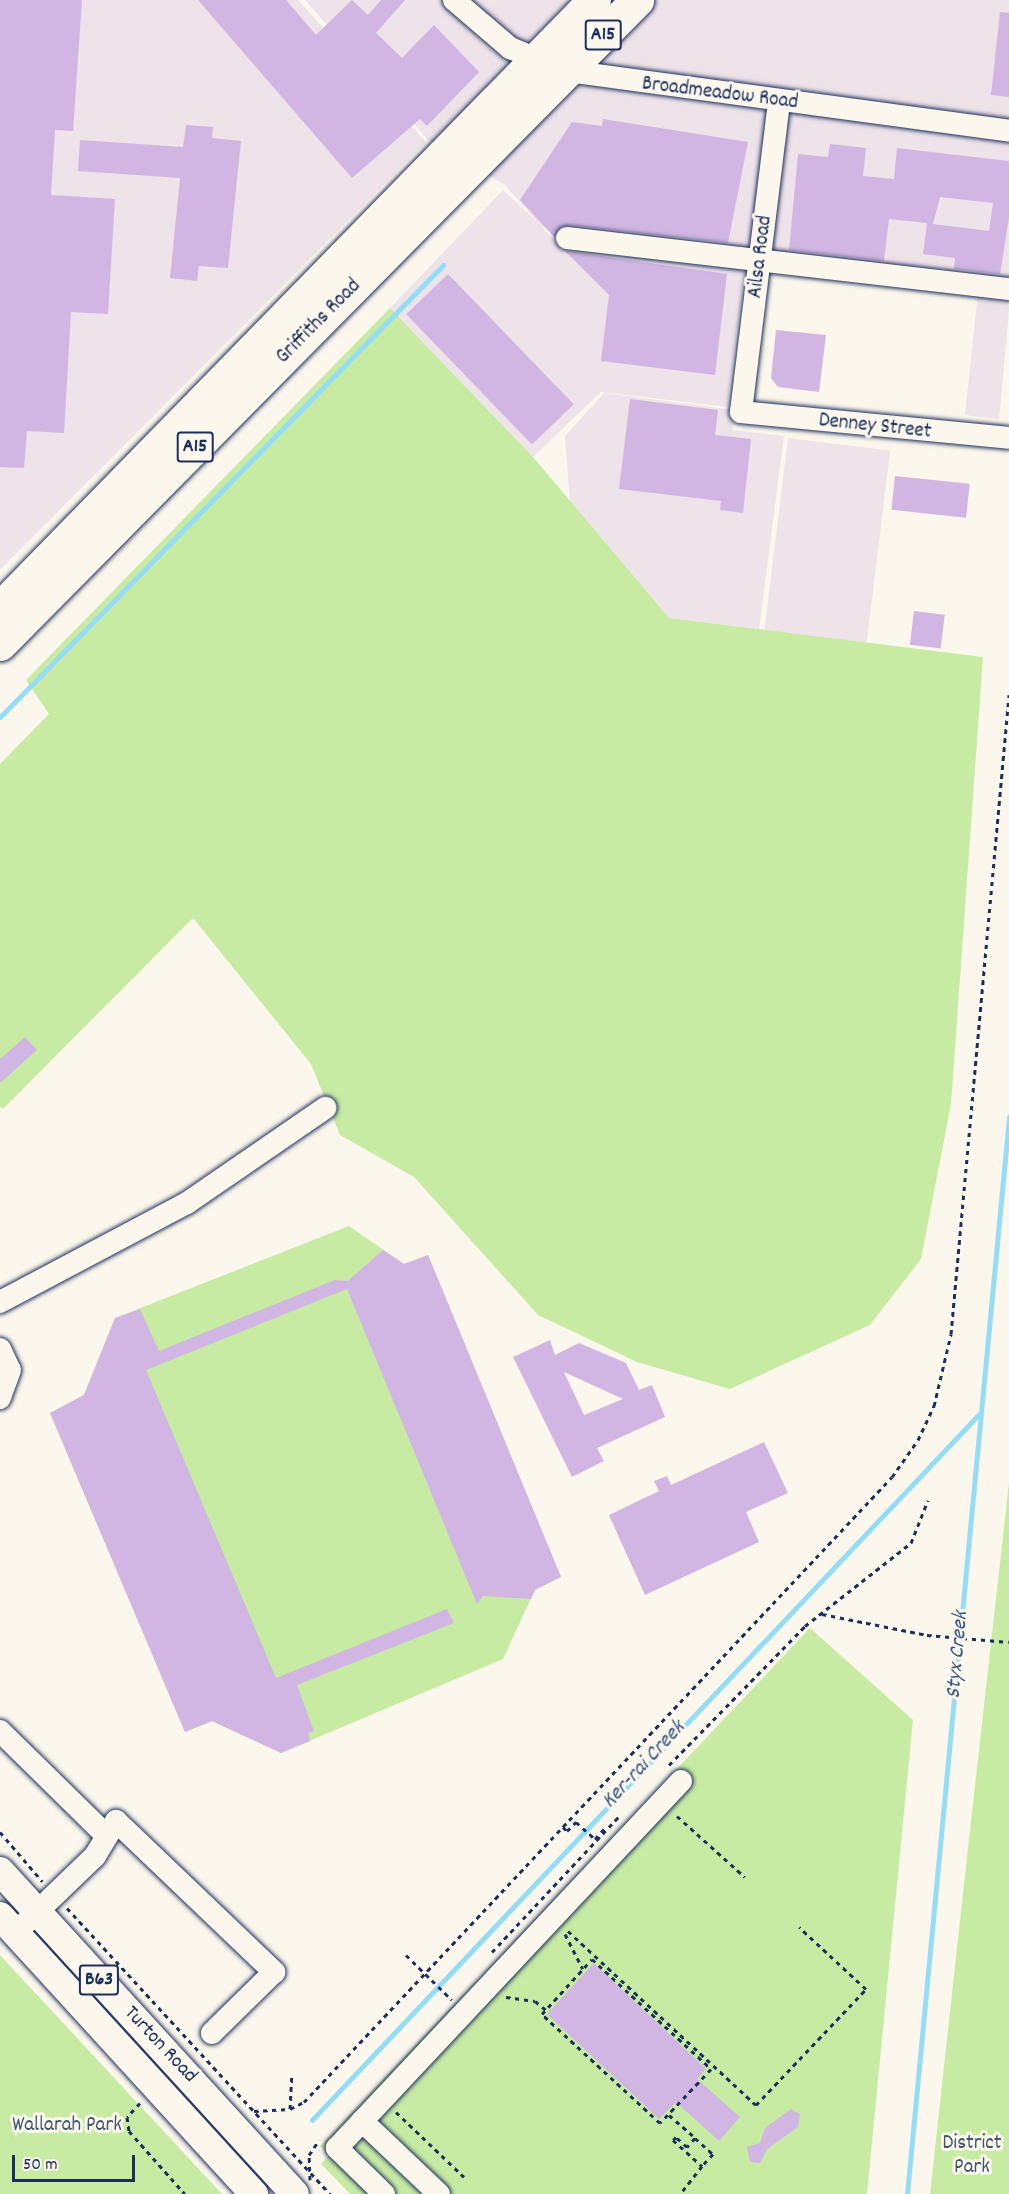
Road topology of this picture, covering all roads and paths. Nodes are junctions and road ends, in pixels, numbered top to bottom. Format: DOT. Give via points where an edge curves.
graph roads {
  1 [pos="453,0"];
  2 [pos="594,0"];
  3 [pos="637,0"];
  4 [pos="537,59"];
  5 [pos="568,71"];
  6 [pos="779,102"];
  7 [pos="1009,131"];
  8 [pos="567,238"];
  9 [pos="760,260"];
  10 [pos="1009,289"];
  11 [pos="741,412"];
  12 [pos="1009,438"];
  13 [pos="3,628"];
  14 [pos="1009,694"];
  15 [pos="325,1108"];
  16 [pos="0,1302"];
  17 [pos="0,1348"];
  18 [pos="0,1398"];
  19 [pos="822,1614"];
  20 [pos="1009,1642"];
  21 [pos="0,1731"];
  22 [pos="681,1781"];
  23 [pos="671,1822"];
  24 [pos="610,1825"];
  25 [pos="563,1827"];
  26 [pos="0,1832"];
  27 [pos="107,1836"];
  28 [pos="0,1870"];
  29 [pos="745,1877"];
  30 [pos="46,1904"];
  31 [pos="576,1923"];
  32 [pos="8,1925"];
  33 [pos="799,1927"];
  34 [pos="568,1931"];
  35 [pos="406,1955"];
  36 [pos="583,1969"];
  37 [pos="425,1974"];
  38 [pos="446,1994"];
  39 [pos="496,2005"];
  40 [pos="546,2010"];
  41 [pos="212,2033"];
  42 [pos="292,2076"];
  43 [pos="156,2089"];
  44 [pos="403,2105"];
  45 [pos="290,2109"];
  46 [pos="254,2110"];
  47 [pos="669,2115"];
  48 [pos="362,2121"];
  49 [pos="695,2138"];
  50 [pos="702,2166"];
  51 [pos="464,2177"];
  52 [pos="185,2194"];
  53 [pos="254,2194"];
  54 [pos="295,2194"];
  55 [pos="330,2194"];
  56 [pos="384,2194"];
  57 [pos="439,2194"];
  58 [pos="680,2194"];
  1 -- 4 [label="street, Broadmeadow Road" via="510,48"];
  2 -- 4 [label="highway, Griffiths Road / A15"];
  3 -- 5 [label="highway, Griffiths Road / A15"];
  4 -- 5 [label="highway, Broadmeadow Road"];
  4 -- 13 [label="highway, Griffiths Road / A15"];
  5 -- 6 [label="street, Broadmeadow Road"];
  5 -- 13 [label="highway, Griffiths Road / A15"];
  6 -- 7 [label="street, Broadmeadow Road"];
  6 -- 9 [label="street, Ailsa Road"];
  8 -- 9 [label="street"];
  9 -- 10 [label="street"];
  9 -- 11 [label="street, Ailsa Road"];
  11 -- 12 [label="street, Denney Street"];
  14 -- 25 [label="path" via="951,1334 934,1406 892,1477"];
  15 -- 16 [label="street" via="187,1203"];
  17 -- 18 [label="street" via="10,1370"];
  19 -- 20 [label="path" via="927,1635"];
  21 -- 27 [label="street"];
  22 -- 48 [label="street"];
  23 -- 29 [label="path" via="679,1814"];
  24 -- 25 [label="path" via="595,1839 576,1822 567,1831"];
  25 -- 37 [label="path"];
  26 -- 30 [label="path"];
  27 -- 30 [label="street" via="95,1856"];
  27 -- 41 [label="street" via="116,1821 274,1972"];
  28 -- 30 [label="main road, Turton Road / B63"];
  30 -- 32 [label="street"];
  30 -- 46 [label="path"];
  30 -- 54 [label="main road, Turton Road / B63"];
  31 -- 34 [label="path"];
  32 -- 43 [label="main road, Turton Road / B63"];
  33 -- 34 [label="path" via="866,1989 756,2105"];
  34 -- 36 [label="path" via="574,1960"];
  35 -- 37 [label="path"];
  36 -- 40 [label="path"];
  36 -- 47 [label="path" via="592,1959 711,2069"];
  37 -- 38 [label="path"];
  37 -- 45 [label="path" via="304,2102"];
  39 -- 40 [label="path" via="504,1997 534,2001"];
  40 -- 47 [label="path" via="542,2014 660,2123"];
  42 -- 45 [label="path"];
  43 -- 52 [label="path" via="131,2111 128,2127"];
  43 -- 53 [label="main road, Turton Road / B63"];
  44 -- 51 [label="path" via="396,2113"];
  45 -- 46 [label="path"];
  46 -- 55 [label="path"];
  47 -- 49 [label="path"];
  48 -- 56 [label="street" via="337,2148"];
  48 -- 57 [label="street"];
  49 -- 50 [label="path" via="713,2154"];
  49 -- 50 [label="path" via="687,2147 676,2137 673,2140"];
  50 -- 58 [label="path"];
}
